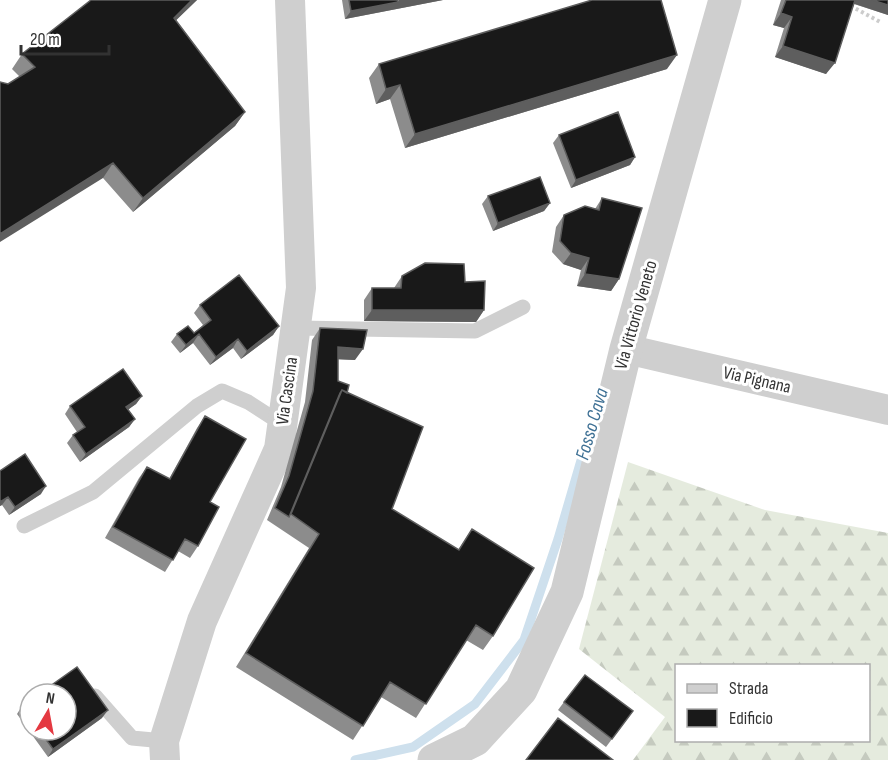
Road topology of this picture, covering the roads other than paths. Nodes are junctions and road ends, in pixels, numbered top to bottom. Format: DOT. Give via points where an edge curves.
graph roads {
  1 [pos="290,0"];
  2 [pos="725,0"];
  3 [pos="523,307"];
  4 [pos="297,328"];
  5 [pos="626,349"];
  6 [pos="888,410"];
  7 [pos="282,424"];
  8 [pos="24,526"];
  9 [pos="87,687"];
  10 [pos="161,753"];
  11 [pos="435,760"];
  1 -- 4 [label="street, Via Cascina" via="301,288"];
  2 -- 5 [label="street, Via Vittorio Veneto"];
  3 -- 4 [label="lane" via="475,331"];
  4 -- 7 [label="street, Via Cascina"];
  5 -- 6 [label="street, Via Pignana"];
  5 -- 11 [label="street, Via Vittorio Veneto" via="567,592 521,690 475,740"];
  7 -- 8 [label="lane" via="222,391 197,406 93,492"];
  7 -- 10 [label="street, Via Cascina" via="279,449 202,621"];
  9 -- 10 [label="lane" via="132,738"];
}
